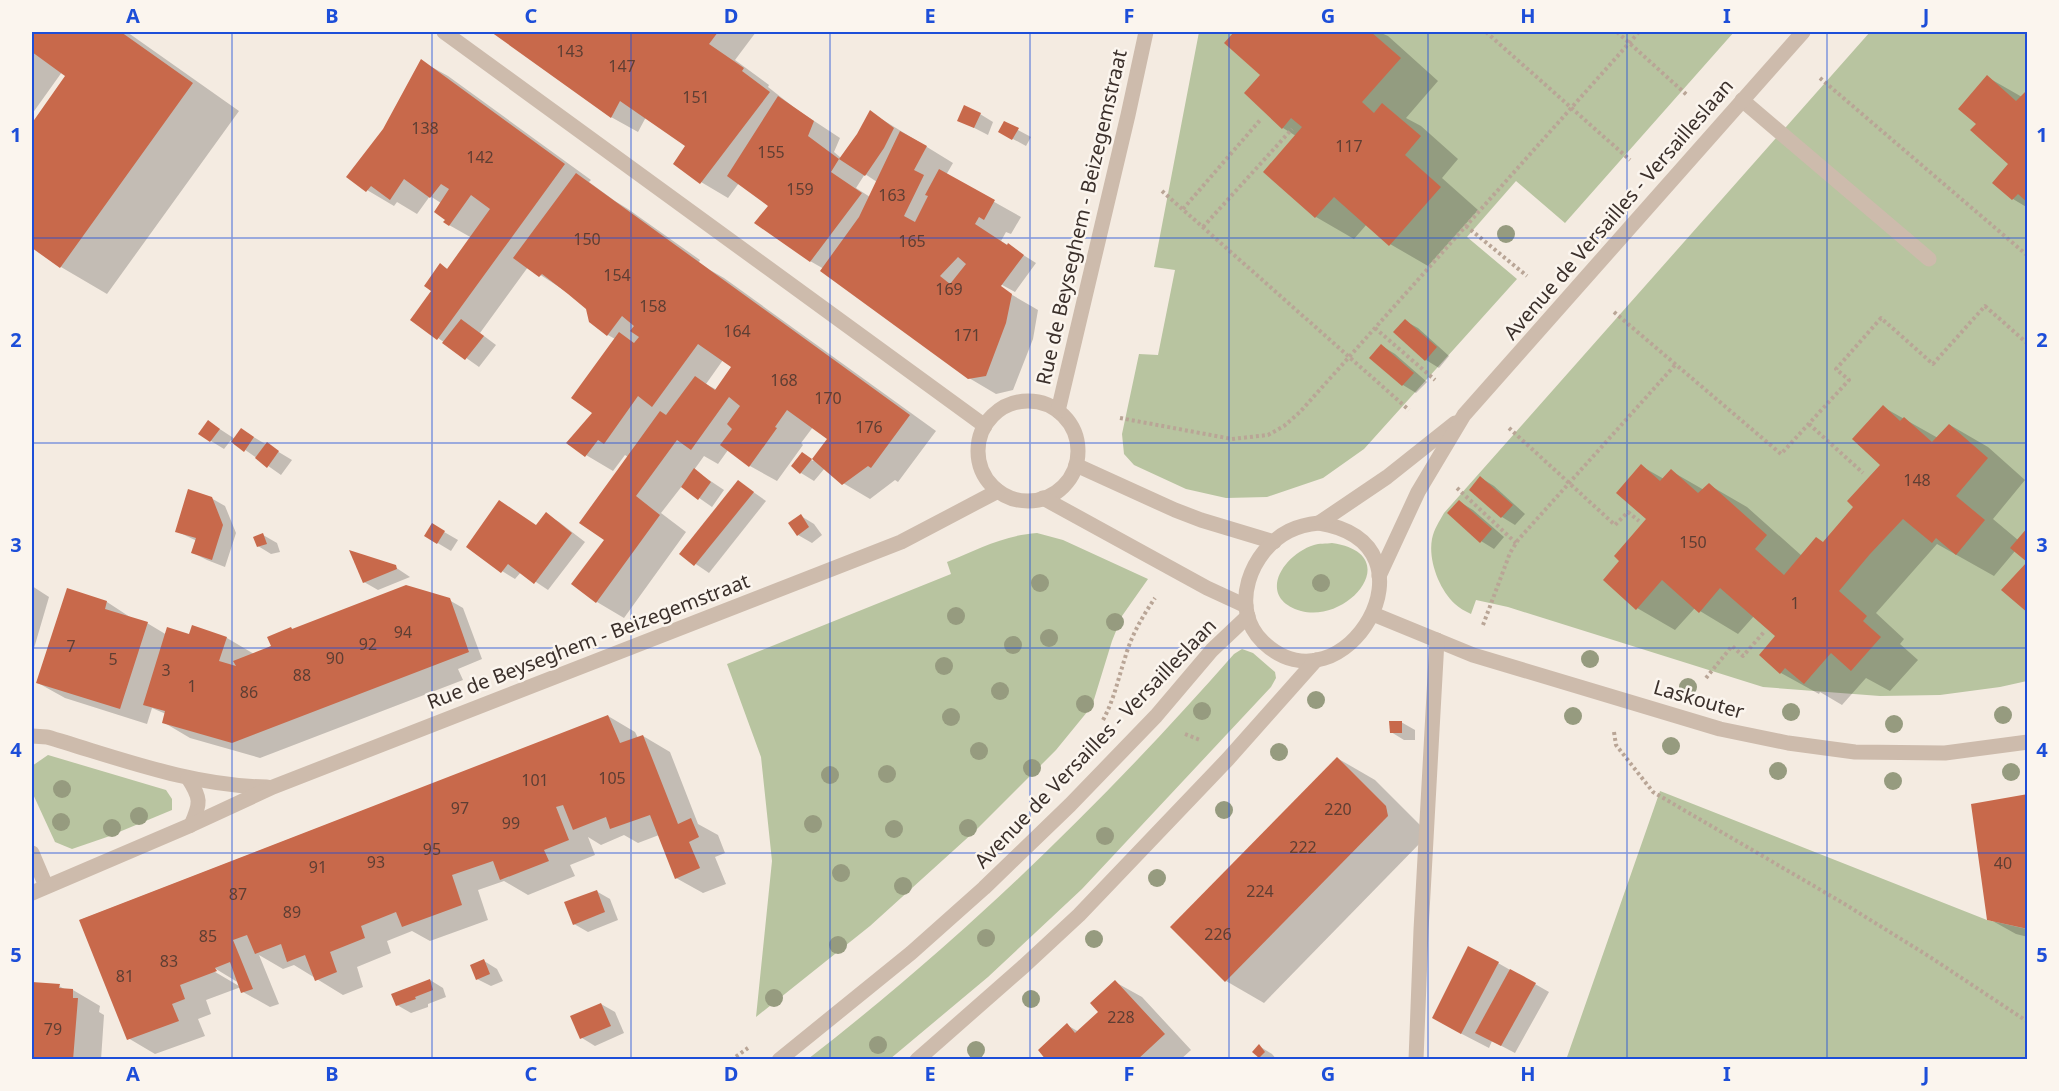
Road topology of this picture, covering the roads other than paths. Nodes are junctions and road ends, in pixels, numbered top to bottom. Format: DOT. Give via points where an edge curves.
graph roads {
  1 [pos="444,32"];
  2 [pos="1146,32"];
  3 [pos="1803,32"];
  4 [pos="1742,100"];
  5 [pos="1929,259"];
  6 [pos="1058,411"];
  7 [pos="1464,415"];
  8 [pos="984,426"];
  9 [pos="1076,465"];
  10 [pos="998,491"];
  11 [pos="1043,498"];
  12 [pos="1319,523"];
  13 [pos="1274,542"];
  14 [pos="1379,576"];
  15 [pos="1247,611"];
  16 [pos="1373,614"];
  17 [pos="1437,640"];
  18 [pos="1316,660"];
  19 [pos="32,736"];
  20 [pos="2028,742"];
  21 [pos="188,778"];
  22 [pos="273,787"];
  23 [pos="191,825"];
  24 [pos="32,853"];
  25 [pos="46,886"];
  26 [pos="32,893"];
  27 [pos="779,1059"];
  28 [pos="917,1059"];
  29 [pos="1416,1059"];
  1 -- 8 [label="street"];
  2 -- 6 [label="street, Rue de Beyseghem - Beizegemstraat"];
  3 -- 4 [label="street, Avenue de Versailles - Versailleslaan"];
  4 -- 5 [label="street"];
  4 -- 7 [label="street, Avenue de Versailles - Versailleslaan"];
  6 -- 8 [label="street, Rue de Beyseghem - Beizegemstraat" via="1036,402 1012,404"];
  6 -- 9 [label="street, Rue de Beyseghem - Beizegemstraat" via="1077,441"];
  7 -- 12 [label="street, Avenue de Versailles - Versailleslaan" via="1387,477"];
  7 -- 14 [label="street, Avenue de Versailles - Versailleslaan" via="1418,492"];
  8 -- 10 [label="street" via="979,461"];
  9 -- 11 [label="street" via="1064,485"];
  9 -- 13 [label="street" via="1175,510"];
  10 -- 11 [label="street" via="1020,500"];
  10 -- 22 [label="street, Rue de Beyseghem - Beizegemstraat" via="901,542"];
  11 -- 15 [label="street"];
  12 -- 13 [label="street" via="1289,530"];
  12 -- 14 [label="street" via="1335,525 1362,541 1372,554"];
  13 -- 15 [label="street" via="1249,578"];
  14 -- 16 [label="street"];
  15 -- 18 [label="street" via="1262,641 1274,650 1301,660"];
  15 -- 27 [label="street, Avenue de Versailles - Versailleslaan" via="1156,716 984,888 911,953"];
  16 -- 17 [label="street, Laskouter"];
  16 -- 18 [label="street" via="1344,649"];
  17 -- 20 [label="street, Laskouter" via="1473,655 1720,729 1788,743 1856,752 1945,753"];
  17 -- 29 [label="street"];
  18 -- 28 [label="street" via="1204,785 1078,915"];
  19 -- 21 [label="street"];
  21 -- 22 [label="street" via="222,785"];
  21 -- 23 [label="street" via="200,802"];
  22 -- 23 [label="street, Rue de Beyseghem - Beizegemstraat"];
  23 -- 25 [label="street, Rue de Beyseghem - Beizegemstraat"];
  24 -- 25 [label="street"];
  25 -- 26 [label="street, Rue de Beyseghem - Beizegemstraat"];
}
